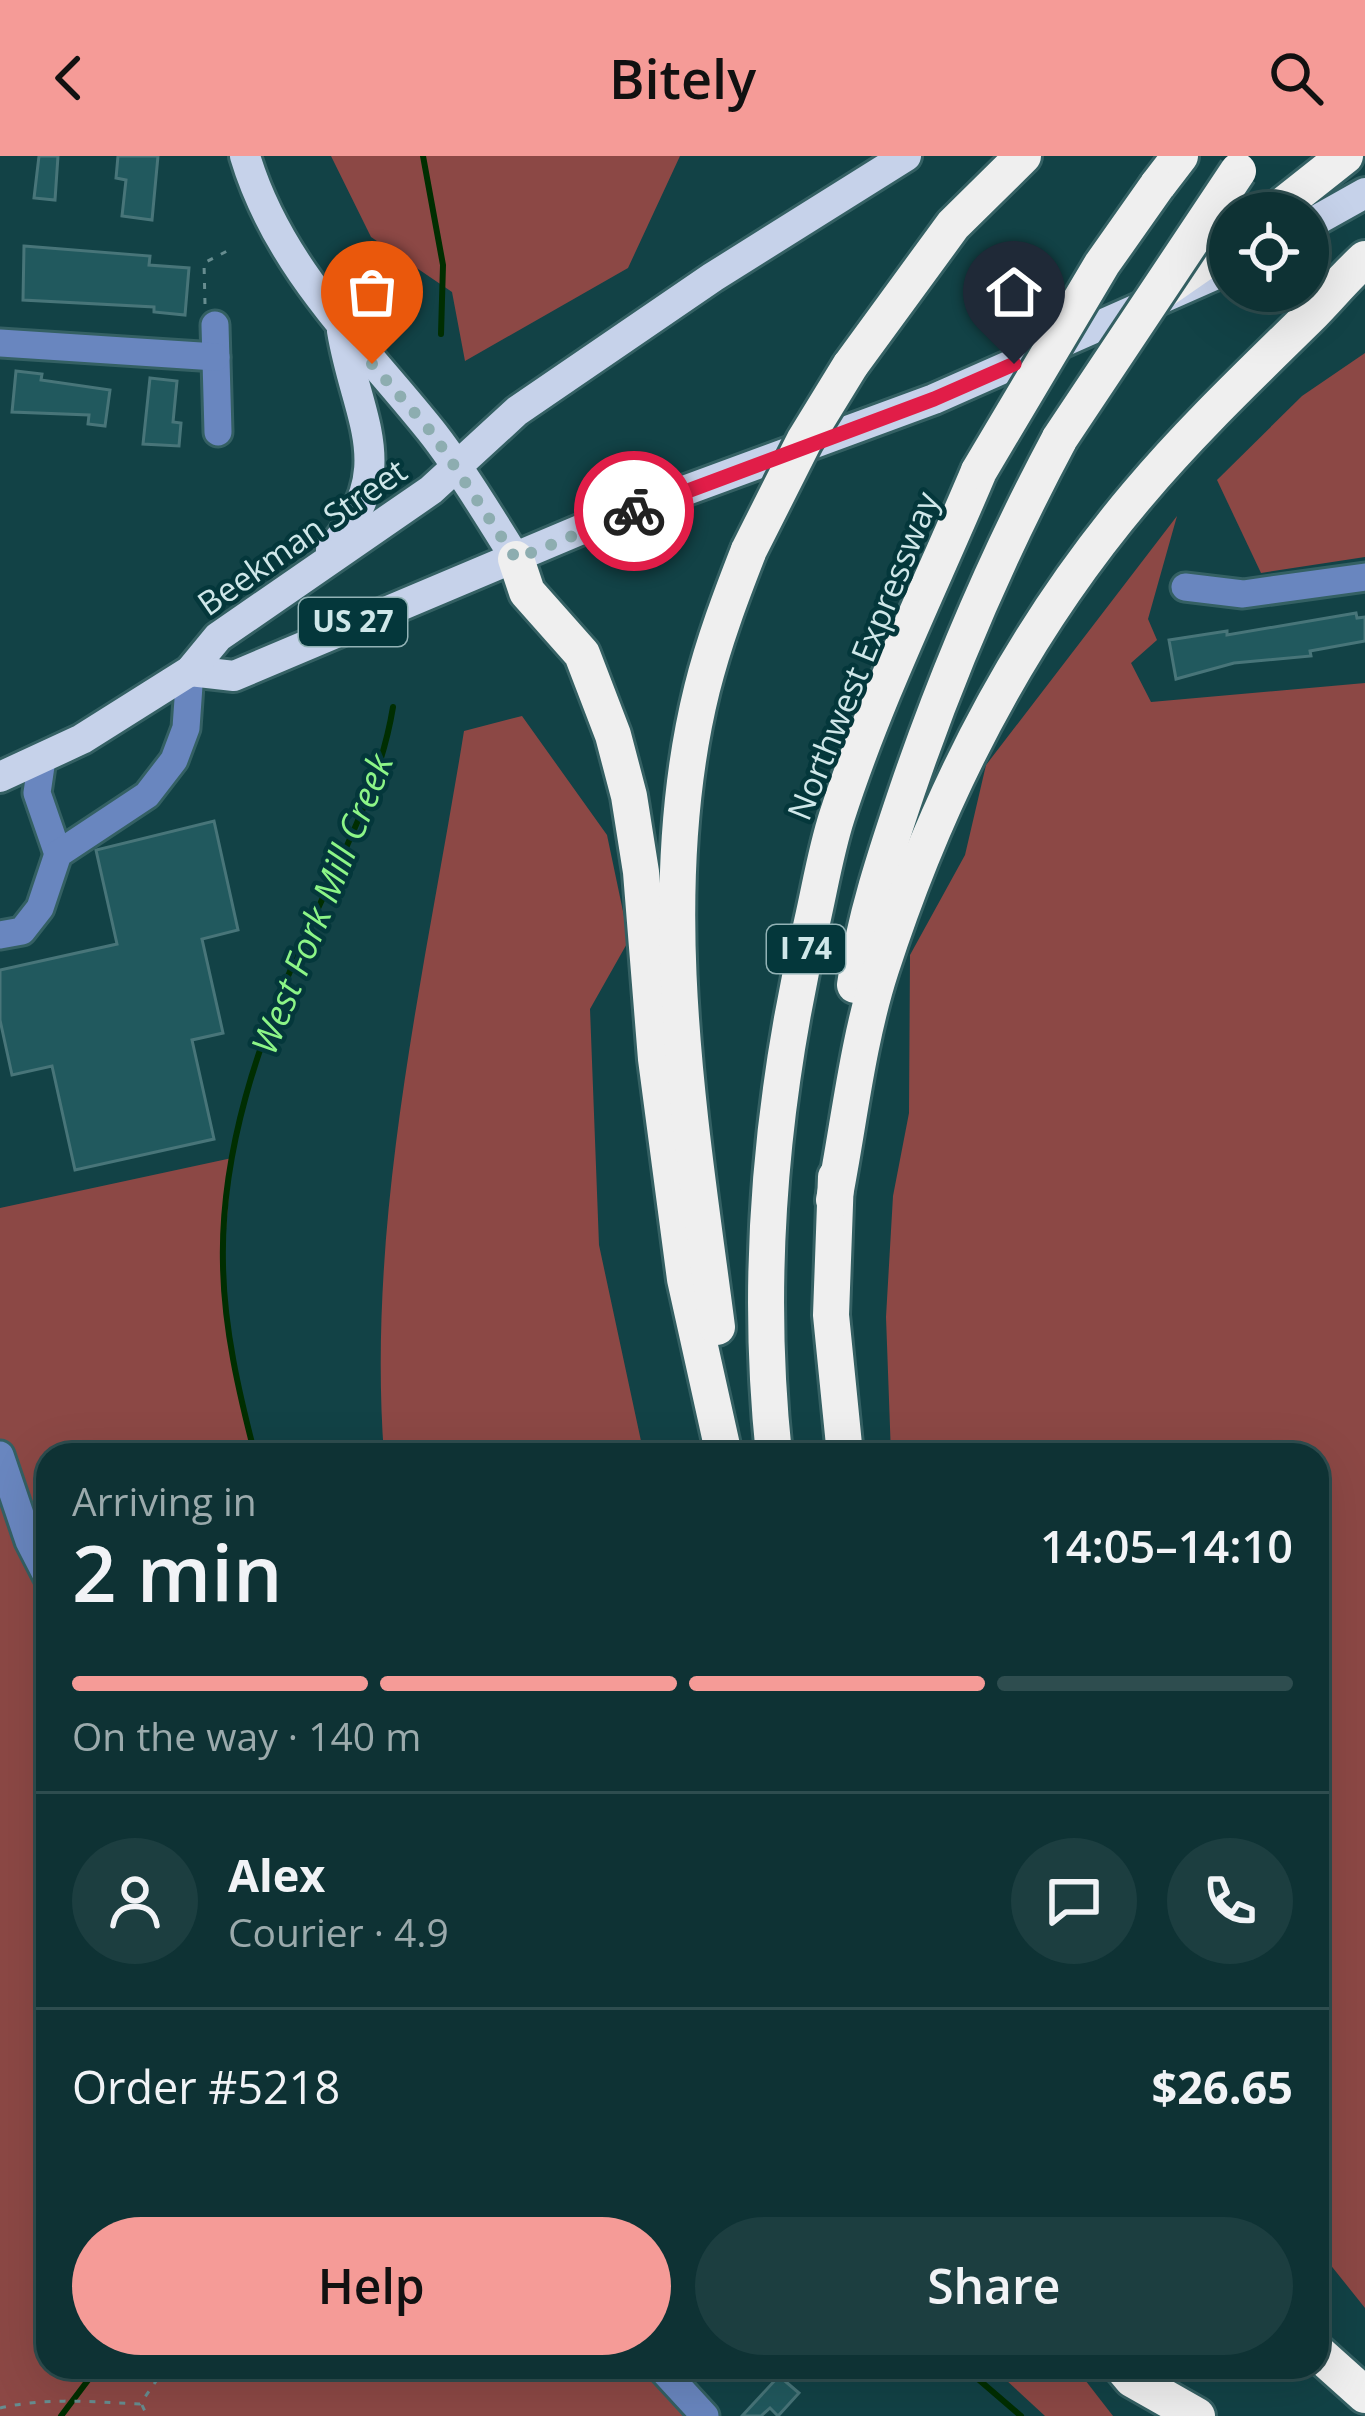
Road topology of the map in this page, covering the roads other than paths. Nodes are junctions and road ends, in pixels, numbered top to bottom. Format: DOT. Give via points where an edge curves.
graph roads {
  1 [pos="245,156"];
  2 [pos="906,156"];
  3 [pos="1022,156"];
  4 [pos="1180,156"];
  5 [pos="1345,156"];
  6 [pos="1243,164"];
  7 [pos="1300,192"];
  8 [pos="1365,193"];
  9 [pos="1329,213"];
  10 [pos="1209,259"];
  11 [pos="1365,259"];
  12 [pos="1209,278"];
  13 [pos="1365,278"];
  14 [pos="1133,312"];
  15 [pos="210,314"];
  16 [pos="1311,315"];
  17 [pos="341,329"];
  18 [pos="0,343"];
  19 [pos="216,357"];
  20 [pos="218,432"];
  21 [pos="458,468"];
  22 [pos="516,559"];
  23 [pos="308,577"];
  24 [pos="1365,578"];
  25 [pos="1185,587"];
  26 [pos="190,671"];
  27 [pos="0,754"];
  28 [pos="42,759"];
  29 [pos="0,777"];
  30 [pos="58,854"];
  31 [pos="0,935"];
  32 [pos="834,1200"];
  33 [pos="721,1443"];
  34 [pos="733,1443"];
  35 [pos="773,1443"];
  36 [pos="844,1443"];
  37 [pos="0,1455"];
  38 [pos="36,1556"];
  39 [pos="1329,2362"];
  40 [pos="671,2379"];
  41 [pos="1132,2379"];
  42 [pos="1168,2379"];
  43 [pos="1365,2395"];
  44 [pos="705,2416"];
  45 [pos="1198,2416"];
  1 -- 17 [label="main road" via="274,227"];
  2 -- 21 [label="main road, Beekman Street / US 27" via="605,349 517,411"];
  3 -- 34 [label="highway, bridge" via="953,225 804,441 749,550 701,692 679,864 688,1063"];
  4 -- 35 [label="highway, Northwest Expressway / I 74, bridge" via="1102,264 979,471 836,818 802,964 771,1172 766,1341"];
  5 -- 7 [label="highway"];
  6 -- 32 [label="highway, I 74, bridge" via="1060,438 1000,549 934,711 857,970"];
  8 -- 9 [label="main road"];
  10 -- 14 [label="highway, US 27"];
  11 -- 16 [label="highway"];
  12 -- 14 [label="main road"];
  13 -- 16 [label="highway"];
  14 -- 22 [label="main road, US 27" via="934,399"];
  15 -- 19 [label="street"];
  16 -- 32 [label="highway" via="1136,496 1011,670 933,822 880,972"];
  17 -- 21 [label="main road"];
  17 -- 23 [label="main road" via="372,459 358,510"];
  18 -- 19 [label="street"];
  19 -- 20 [label="street"];
  21 -- 22 [label="main road"];
  21 -- 23 [label="main road, Beekman Street / US 27"];
  22 -- 26 [label="main road, US 27" via="234,676"];
  22 -- 33 [label="highway" via="527,592 582,654 629,796 682,1260"];
  23 -- 26 [label="main road, Beekman Street / US 27" via="218,638"];
  24 -- 25 [label="street" via="1243,594"];
  26 -- 28 [label="main road, US 27"];
  26 -- 30 [label="street" via="186,728 174,760 148,795"];
  27 -- 28 [label="main road"];
  28 -- 29 [label="main road, US 27"];
  28 -- 30 [label="street" via="37,793"];
  30 -- 31 [label="street" via="40,908 22,932"];
  32 -- 36 [label="highway, I 74" via="831,1316"];
  37 -- 38 [label="street"];
  39 -- 43 [label="highway"];
  40 -- 44 [label="street"];
  41 -- 45 [label="highway"];
  42 -- 45 [label="highway"];
}
